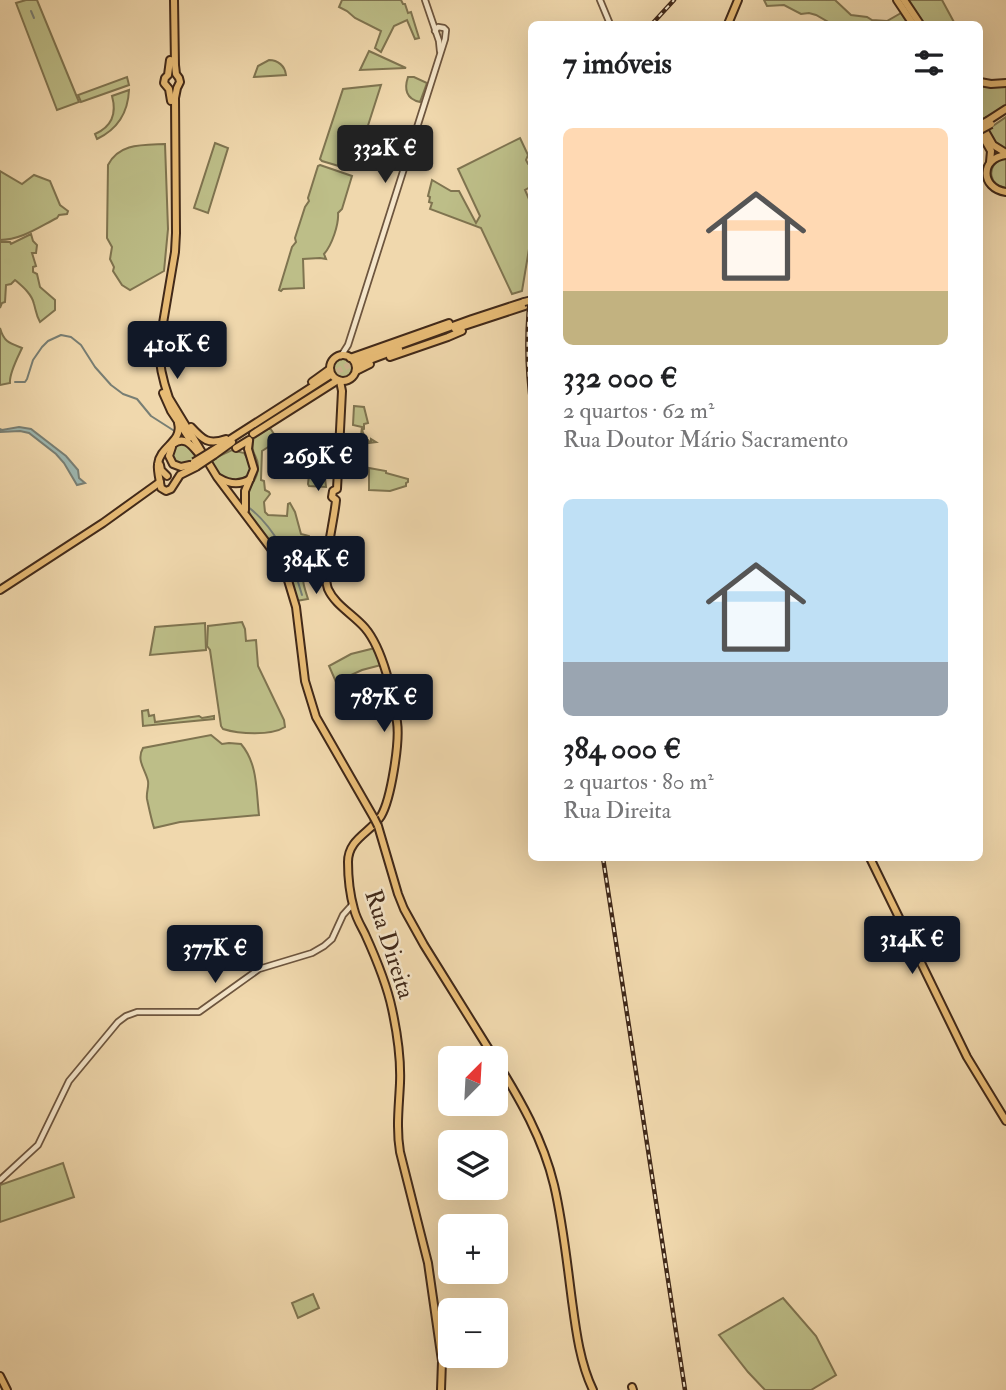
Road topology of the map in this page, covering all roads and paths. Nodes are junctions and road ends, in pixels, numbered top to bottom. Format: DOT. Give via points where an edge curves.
graph roads {
  1 [pos="172,0"];
  2 [pos="425,0"];
  3 [pos="600,0"];
  4 [pos="740,0"];
  5 [pos="897,0"];
  6 [pos="904,0"];
  7 [pos="608,21"];
  8 [pos="732,21"];
  9 [pos="911,21"];
  10 [pos="918,21"];
  11 [pos="437,31"];
  12 [pos="445,34"];
  13 [pos="440,51"];
  14 [pos="172,74"];
  15 [pos="983,83"];
  16 [pos="1006,83"];
  17 [pos="173,88"];
  18 [pos="1006,112"];
  19 [pos="983,126"];
  20 [pos="983,131"];
  21 [pos="983,134"];
  22 [pos="1006,154"];
  23 [pos="990,162"];
  24 [pos="1006,192"];
  25 [pos="528,303"];
  26 [pos="472,321"];
  27 [pos="351,357"];
  28 [pos="334,377"];
  29 [pos="349,380"];
  30 [pos="342,391"];
  31 [pos="272,417"];
  32 [pos="180,419"];
  33 [pos="233,438"];
  34 [pos="251,438"];
  35 [pos="172,445"];
  36 [pos="236,448"];
  37 [pos="223,449"];
  38 [pos="213,453"];
  39 [pos="200,454"];
  40 [pos="250,457"];
  41 [pos="193,465"];
  42 [pos="218,477"];
  43 [pos="250,479"];
  44 [pos="171,483"];
  45 [pos="166,490"];
  46 [pos="251,521"];
  47 [pos="89,532"];
  48 [pos="263,538"];
  49 [pos="0,590"];
  50 [pos="871,861"];
  51 [pos="352,905"];
  52 [pos="487,1046"];
  53 [pos="508,1081"];
  54 [pos="1006,1121"];
  55 [pos="0,1180"];
  56 [pos="0,1376"];
  57 [pos="7,1390"];
  58 [pos="441,1390"];
  59 [pos="595,1390"];
  1 -- 14 [label="main road"];
  2 -- 11 [label="street"];
  3 -- 7 [label="street"];
  4 -- 8 [label="main road"];
  5 -- 9 [label="main road"];
  6 -- 10 [label="main road"];
  11 -- 12 [label="street" via="442,37"];
  11 -- 12 [label="street" via="445,29"];
  11 -- 13 [label="street"];
  12 -- 13 [label="street"];
  13 -- 27 [label="street"];
  14 -- 17 [label="main road" via="180,80"];
  14 -- 17 [label="main road" via="164,83"];
  15 -- 16 [label="main road"];
  17 -- 32 [label="main road" via="176,233 159,360"];
  18 -- 19 [label="main road, bridge"];
  20 -- 22 [label="main road"];
  21 -- 23 [label="main road" via="991,151"];
  22 -- 23 [label="main road"];
  23 -- 24 [label="main road" via="989,182"];
  25 -- 26 [label="main road"];
  26 -- 27 [label="main road" via="457,320"];
  26 -- 27 [label="main road" via="448,337 371,363"];
  27 -- 28 [label="main road" via="332,361"];
  27 -- 29 [label="main road" via="353,377"];
  28 -- 29 [label="main road"];
  28 -- 30 [label="main road, Rua Direita"];
  28 -- 31 [label="main road"];
  28 -- 33 [label="main road" via="263,415"];
  28 -- 34 [label="main road"];
  29 -- 30 [label="main road"];
  30 -- 51 [label="main road, Rua Direita" via="328,588 373,638 397,724 384,809 349,852"];
  31 -- 34 [label="main road"];
  31 -- 37 [label="main road"];
  32 -- 33 [label="main road" via="206,441"];
  32 -- 39 [label="main road"];
  32 -- 42 [label="main road"];
  32 -- 44 [label="main road" via="178,435 160,458 158,469"];
  33 -- 38 [label="main road"];
  34 -- 36 [label="main road"];
  34 -- 40 [label="main road"];
  35 -- 39 [label="main road" via="186,441"];
  35 -- 41 [label="main road" via="169,456 173,464"];
  35 -- 44 [label="main road" via="160,462"];
  36 -- 37 [label="main road"];
  36 -- 40 [label="main road"];
  37 -- 38 [label="main road"];
  38 -- 41 [label="main road, bridge"];
  39 -- 48 [label="main road" via="235,507"];
  40 -- 43 [label="main road" via="254,469"];
  41 -- 44 [label="main road"];
  42 -- 43 [label="main road" via="237,484"];
  42 -- 46 [label="main road"];
  43 -- 46 [label="main road" via="244,500"];
  44 -- 45 [label="main road"];
  44 -- 45 [label="main road" via="160,486"];
  44 -- 47 [label="main road"];
  45 -- 47 [label="main road" via="154,492"];
  46 -- 48 [label="main road"];
  47 -- 49 [label="main road"];
  48 -- 52 [label="main road, bridge" via="292,592 305,681 316,717 378,826 404,909"];
  50 -- 54 [label="main road" via="968,1059"];
  51 -- 55 [label="street" via="324,946 259,969 199,1012 137,1012 118,1022 69,1081 38,1145"];
  51 -- 58 [label="main road, Rua Direita" via="393,1012 400,1068 398,1139 428,1263 442,1361"];
  53 -- 59 [label="main road" via="547,1160 582,1360"];
  56 -- 57 [label="main road"];
}
